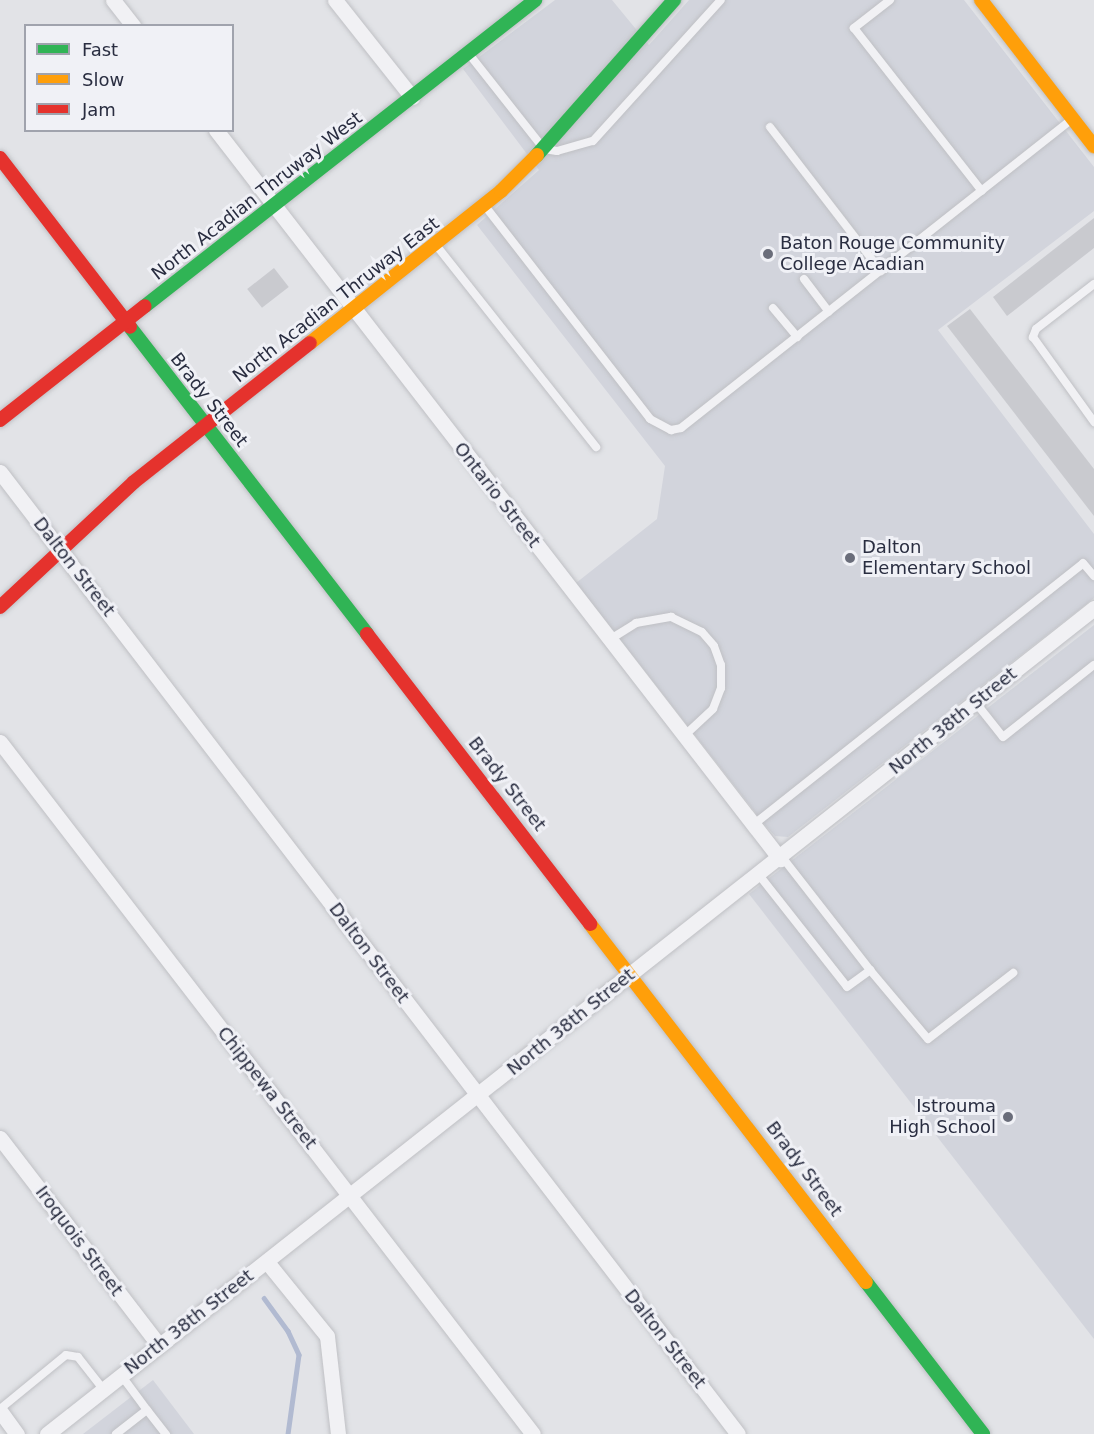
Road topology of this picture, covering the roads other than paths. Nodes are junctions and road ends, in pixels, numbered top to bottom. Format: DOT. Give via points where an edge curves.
graph roads {
  1 [pos="113,0"];
  2 [pos="335,0"];
  3 [pos="535,0"];
  4 [pos="674,0"];
  5 [pos="721,0"];
  6 [pos="890,0"];
  7 [pos="981,0"];
  8 [pos="131,24"];
  9 [pos="468,53"];
  10 [pos="412,97"];
  11 [pos="1073,118"];
  12 [pos="770,127"];
  13 [pos="218,132"];
  14 [pos="1094,146"];
  15 [pos="544,149"];
  16 [pos="0,158"];
  17 [pos="982,191"];
  18 [pos="274,205"];
  19 [pos="484,205"];
  20 [pos="436,245"];
  21 [pos="881,271"];
  22 [pos="804,279"];
  23 [pos="1094,284"];
  24 [pos="773,308"];
  25 [pos="354,309"];
  26 [pos="829,312"];
  27 [pos="126,322"];
  28 [pos="797,338"];
  29 [pos="0,420"];
  30 [pos="1094,422"];
  31 [pos="206,425"];
  32 [pos="596,447"];
  33 [pos="0,472"];
  34 [pos="61,550"];
  35 [pos="1094,576"];
  36 [pos="0,607"];
  37 [pos="1094,608"];
  38 [pos="609,640"];
  39 [pos="1094,665"];
  40 [pos="976,703"];
  41 [pos="684,736"];
  42 [pos="0,742"];
  43 [pos="753,825"];
  44 [pos="781,858"];
  45 [pos="759,875"];
  46 [pos="870,970"];
  47 [pos="1013,973"];
  48 [pos="632,974"];
  49 [pos="478,1096"];
  50 [pos="0,1138"];
  51 [pos="351,1196"];
  52 [pos="267,1262"];
  53 [pos="159,1345"];
  54 [pos="121,1375"];
  55 [pos="104,1389"];
  56 [pos="0,1410"];
  57 [pos="147,1410"];
  58 [pos="17,1434"];
  59 [pos="47,1434"];
  60 [pos="116,1434"];
  61 [pos="166,1434"];
  62 [pos="338,1434"];
  63 [pos="533,1434"];
  64 [pos="738,1434"];
  65 [pos="983,1434"];
  1 -- 8 [label="street"];
  2 -- 10 [label="street"];
  3 -- 9 [label="street, North Acadian Thruway West"];
  4 -- 15 [label="street, North Acadian Thruway East"];
  5 -- 15 [label="lane" via="593,141 558,151"];
  6 -- 17 [label="lane" via="854,28"];
  7 -- 11 [label="street"];
  9 -- 10 [label="street, North Acadian Thruway West"];
  9 -- 15 [label="lane"];
  10 -- 18 [label="street, North Acadian Thruway West"];
  11 -- 14 [label="street"];
  11 -- 17 [label="lane"];
  12 -- 21 [label="lane"];
  13 -- 18 [label="street, Ontario Street"];
  15 -- 19 [label="street, North Acadian Thruway East"];
  16 -- 27 [label="street, Brady Street"];
  17 -- 21 [label="lane"];
  18 -- 25 [label="street, Ontario Street"];
  18 -- 27 [label="street, North Acadian Thruway West"];
  19 -- 20 [label="street, North Acadian Thruway East"];
  19 -- 28 [label="lane" via="650,419 661,428 681,428"];
  20 -- 25 [label="street, North Acadian Thruway East"];
  20 -- 32 [label="lane"];
  21 -- 26 [label="lane"];
  22 -- 26 [label="lane"];
  23 -- 30 [label="lane" via="1036,329 1033,337"];
  24 -- 28 [label="lane"];
  25 -- 31 [label="street, North Acadian Thruway East"];
  25 -- 38 [label="street, Ontario Street"];
  26 -- 28 [label="lane"];
  27 -- 29 [label="street, North Acadian Thruway West"];
  27 -- 31 [label="street, Brady Street"];
  31 -- 34 [label="street, North Acadian Thruway East" via="108,505"];
  31 -- 48 [label="street, Brady Street"];
  33 -- 34 [label="street, Dalton Street"];
  34 -- 36 [label="street, North Acadian Thruway East"];
  34 -- 49 [label="street, Dalton Street"];
  35 -- 43 [label="lane" via="1083,563"];
  37 -- 40 [label="street, North 38th Street"];
  38 -- 41 [label="street, Ontario Street"];
  38 -- 41 [label="lane" via="636,623 671,617 702,632 714,646 721,665 721,688 713,709"];
  39 -- 40 [label="lane" via="1003,736"];
  40 -- 44 [label="street, North 38th Street"];
  41 -- 43 [label="street, Ontario Street"];
  42 -- 51 [label="street, Chippewa Street"];
  43 -- 44 [label="street, Ontario Street"];
  44 -- 45 [label="street, North 38th Street"];
  44 -- 46 [label="lane"];
  45 -- 46 [label="lane" via="847,987"];
  45 -- 48 [label="street, North 38th Street"];
  46 -- 47 [label="lane" via="928,1039"];
  48 -- 49 [label="street, North 38th Street"];
  48 -- 65 [label="street, Brady Street"];
  49 -- 51 [label="street, North 38th Street"];
  49 -- 64 [label="street, Dalton Street"];
  50 -- 53 [label="street, Iroquois Street"];
  51 -- 52 [label="street, North 38th Street"];
  51 -- 63 [label="street, Chippewa Street"];
  52 -- 53 [label="street, North 38th Street"];
  52 -- 62 [label="street" via="327,1336"];
  53 -- 54 [label="street, North 38th Street"];
  54 -- 55 [label="street, North 38th Street"];
  54 -- 57 [label="lane"];
  55 -- 56 [label="lane" via="78,1357 66,1355"];
  55 -- 59 [label="street, North 38th Street"];
  56 -- 58 [label="street"];
  57 -- 60 [label="lane"];
  57 -- 61 [label="lane"];
}
